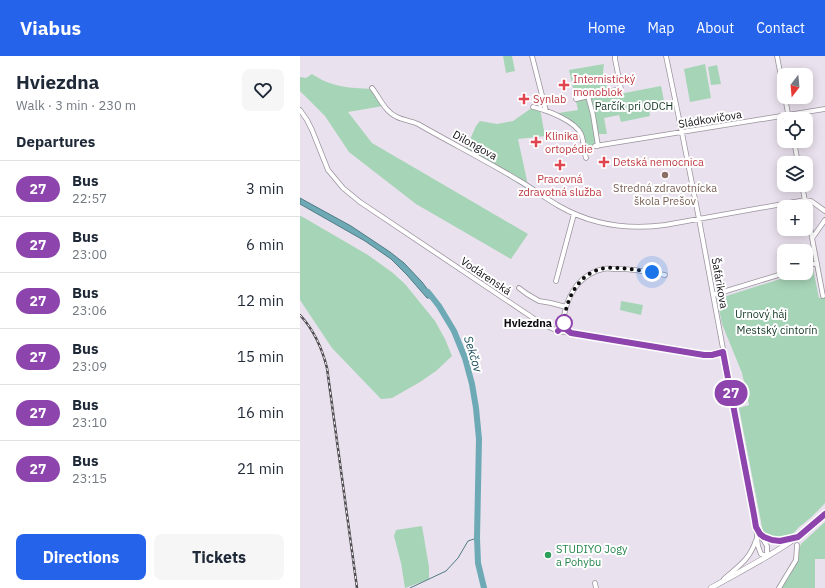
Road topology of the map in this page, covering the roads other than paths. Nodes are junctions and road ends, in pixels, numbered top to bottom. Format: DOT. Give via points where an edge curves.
graph roads {
  1 [pos="532,56"];
  2 [pos="666,56"];
  3 [pos="777,56"];
  4 [pos="615,58"];
  5 [pos="779,68"];
  6 [pos="372,88"];
  7 [pos="588,96"];
  8 [pos="576,99"];
  9 [pos="533,107"];
  10 [pos="825,109"];
  11 [pos="300,110"];
  12 [pos="546,111"];
  13 [pos="812,112"];
  14 [pos="777,119"];
  15 [pos="682,133"];
  16 [pos="586,158"];
  17 [pos="803,192"];
  18 [pos="805,200"];
  19 [pos="813,202"];
  20 [pos="777,205"];
  21 [pos="825,211"];
  22 [pos="574,214"];
  23 [pos="699,218"];
  24 [pos="825,220"];
  25 [pos="813,237"];
  26 [pos="817,263"];
  27 [pos="813,264"];
  28 [pos="665,275"];
  29 [pos="777,275"];
  30 [pos="556,281"];
  31 [pos="519,288"];
  32 [pos="713,295"];
  33 [pos="823,296"];
  34 [pos="566,307"];
  35 [pos="571,333"];
  36 [pos="723,352"];
  37 [pos="825,514"];
  38 [pos="756,527"];
  39 [pos="760,534"];
  40 [pos="798,537"];
  41 [pos="757,538"];
  42 [pos="797,545"];
  43 [pos="767,556"];
  44 [pos="595,583"];
  45 [pos="719,584"];
  46 [pos="596,588"];
  47 [pos="711,588"];
  48 [pos="779,588"];
  1 -- 12 [label="street"];
  2 -- 15 [label="street, Šafárikova"];
  3 -- 5 [label="street"];
  4 -- 7 [label="street" via="620,90"];
  6 -- 22 [label="street, Dilongova" via="392,114 423,127 519,180"];
  7 -- 8 [label="street"];
  7 -- 15 [label="street, Sládkovičova" via="597,146"];
  9 -- 12 [label="street"];
  10 -- 13 [label="street, Sládkovičova"];
  11 -- 35 [label="street, Vodárenská" via="308,120 328,170 343,188 360,202 542,324"];
  12 -- 16 [label="street" via="576,127 581,134"];
  14 -- 15 [label="street, Sládkovičova"];
  15 -- 23 [label="street, Šafárikova"];
  17 -- 18 [label="street"];
  19 -- 21 [label="street"];
  20 -- 23 [label="street, Dilongova"];
  22 -- 23 [label="street, Dilongova" via="607,224 632,227 657,226"];
  22 -- 30 [label="street"];
  23 -- 32 [label="street, Šafárikova"];
  24 -- 25 [label="street"];
  25 -- 26 [label="street"];
  26 -- 27 [label="street"];
  26 -- 33 [label="street"];
  28 -- 34 [label="street" via="604,268 584,279 574,289"];
  29 -- 32 [label="street"];
  31 -- 34 [label="street" via="539,301"];
  32 -- 36 [label="street, Šafárikova"];
  34 -- 35 [label="street" via="564,322"];
  35 -- 36 [label="street, Vodárenská" via="704,355"];
  36 -- 38 [label="street, Šafárikova"];
  37 -- 40 [label="main road"];
  38 -- 39 [label="street"];
  38 -- 41 [label="street, Šafárikova"];
  39 -- 40 [label="street" via="780,541"];
  39 -- 43 [label="street" via="767,546"];
  40 -- 43 [label="main road"];
  41 -- 43 [label="street, Šafárikova" via="761,554"];
  41 -- 45 [label="street" via="746,559"];
  42 -- 48 [label="street" via="796,560"];
  43 -- 45 [label="main road"];
  44 -- 46 [label="street"];
  45 -- 47 [label="main road"];
}
